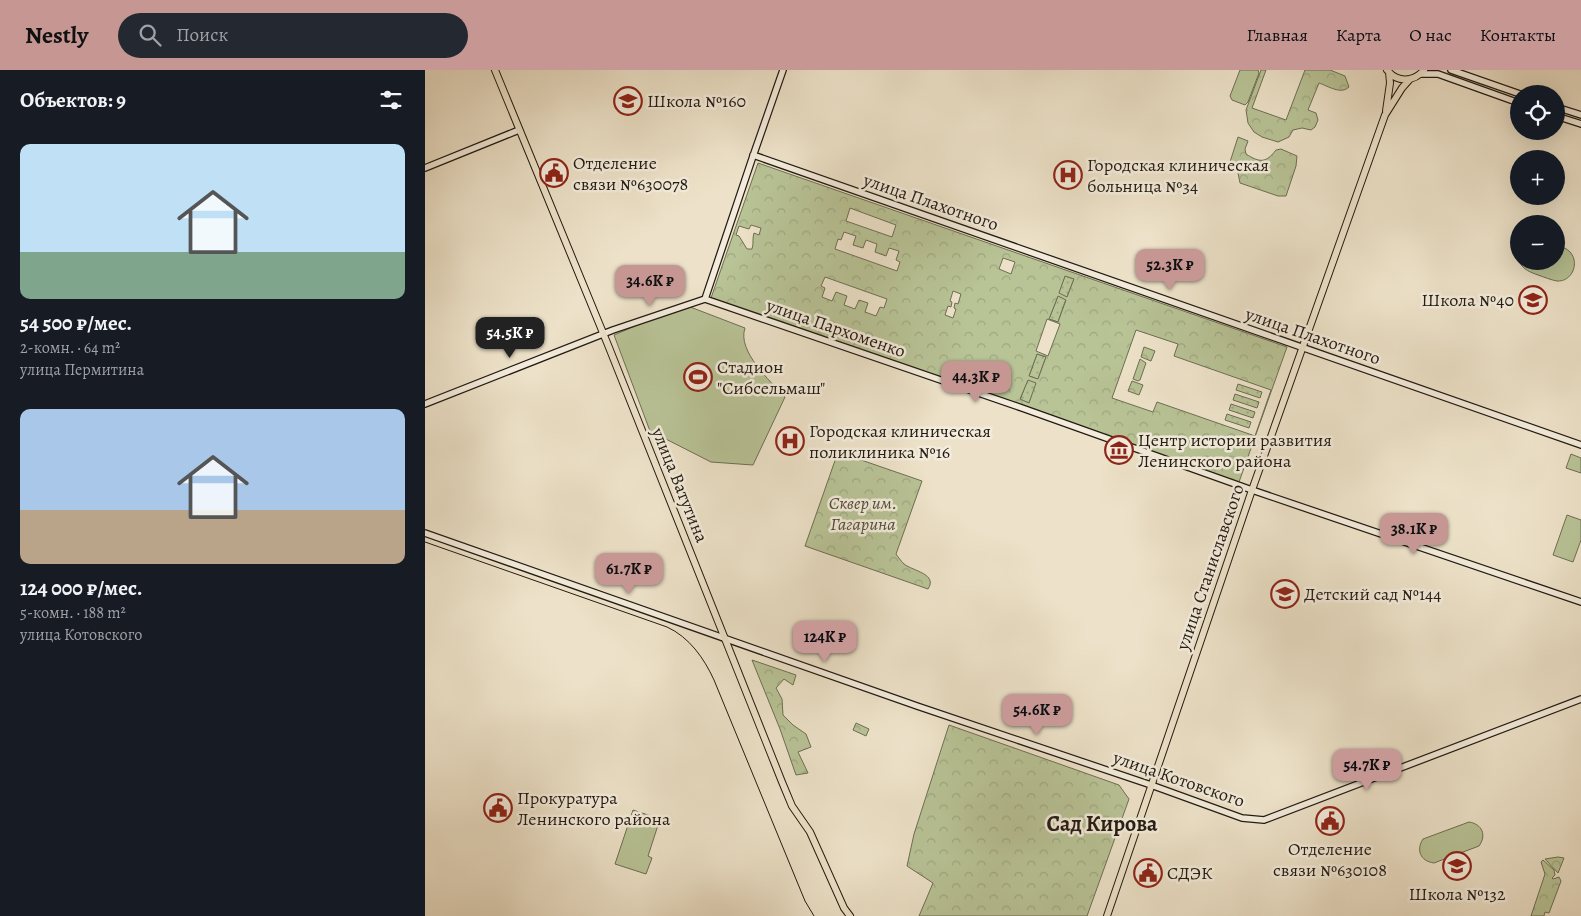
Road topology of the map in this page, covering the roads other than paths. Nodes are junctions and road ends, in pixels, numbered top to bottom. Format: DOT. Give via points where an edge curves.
graph roads {
  1 [pos="495,70"];
  2 [pos="783,70"];
  3 [pos="1451,70"];
  4 [pos="1388,71"];
  5 [pos="1422,72"];
  6 [pos="1410,79"];
  7 [pos="1510,91"];
  8 [pos="1510,100"];
  9 [pos="1565,110"];
  10 [pos="1385,115"];
  11 [pos="1581,115"];
  12 [pos="1565,119"];
  13 [pos="1581,124"];
  14 [pos="519,130"];
  15 [pos="753,155"];
  16 [pos="425,168"];
  17 [pos="705,299"];
  18 [pos="603,334"];
  19 [pos="1303,348"];
  20 [pos="425,404"];
  21 [pos="1581,445"];
  22 [pos="1252,490"];
  23 [pos="425,533"];
  24 [pos="1581,602"];
  25 [pos="725,640"];
  26 [pos="1581,699"];
  27 [pos="1151,785"];
  28 [pos="850,916"];
  29 [pos="1107,916"];
  1 -- 14 [label="main road, улица Ватутина"];
  2 -- 15 [label="street"];
  3 -- 7 [label="street"];
  4 -- 6 [label="main road" via="1399,79"];
  4 -- 10 [label="main road" via="1390,82"];
  5 -- 6 [label="main road"];
  5 -- 8 [label="street" via="1438,74"];
  6 -- 10 [label="main road"];
  9 -- 11 [label="street"];
  10 -- 19 [label="main road, улица Станиславского"];
  12 -- 13 [label="street"];
  14 -- 16 [label="street"];
  14 -- 18 [label="main road, улица Ватутина"];
  15 -- 17 [label="street"];
  15 -- 19 [label="street, улица Плахотного"];
  17 -- 18 [label="street"];
  17 -- 22 [label="street, улица Пархоменко"];
  18 -- 20 [label="street"];
  18 -- 25 [label="main road, улица Ватутина"];
  19 -- 21 [label="street, улица Плахотного"];
  19 -- 22 [label="main road, улица Станиславского"];
  22 -- 24 [label="street, улица Пархоменко"];
  22 -- 27 [label="main road, улица Станиславского"];
  23 -- 25 [label="street, улица Котовского"];
  25 -- 27 [label="street, улица Котовского"];
  25 -- 28 [label="main road, улица Ватутина" via="793,806 810,832"];
  26 -- 27 [label="street, улица Котовского" via="1264,820 1242,818"];
  27 -- 29 [label="main road, улица Станиславского"];
}
